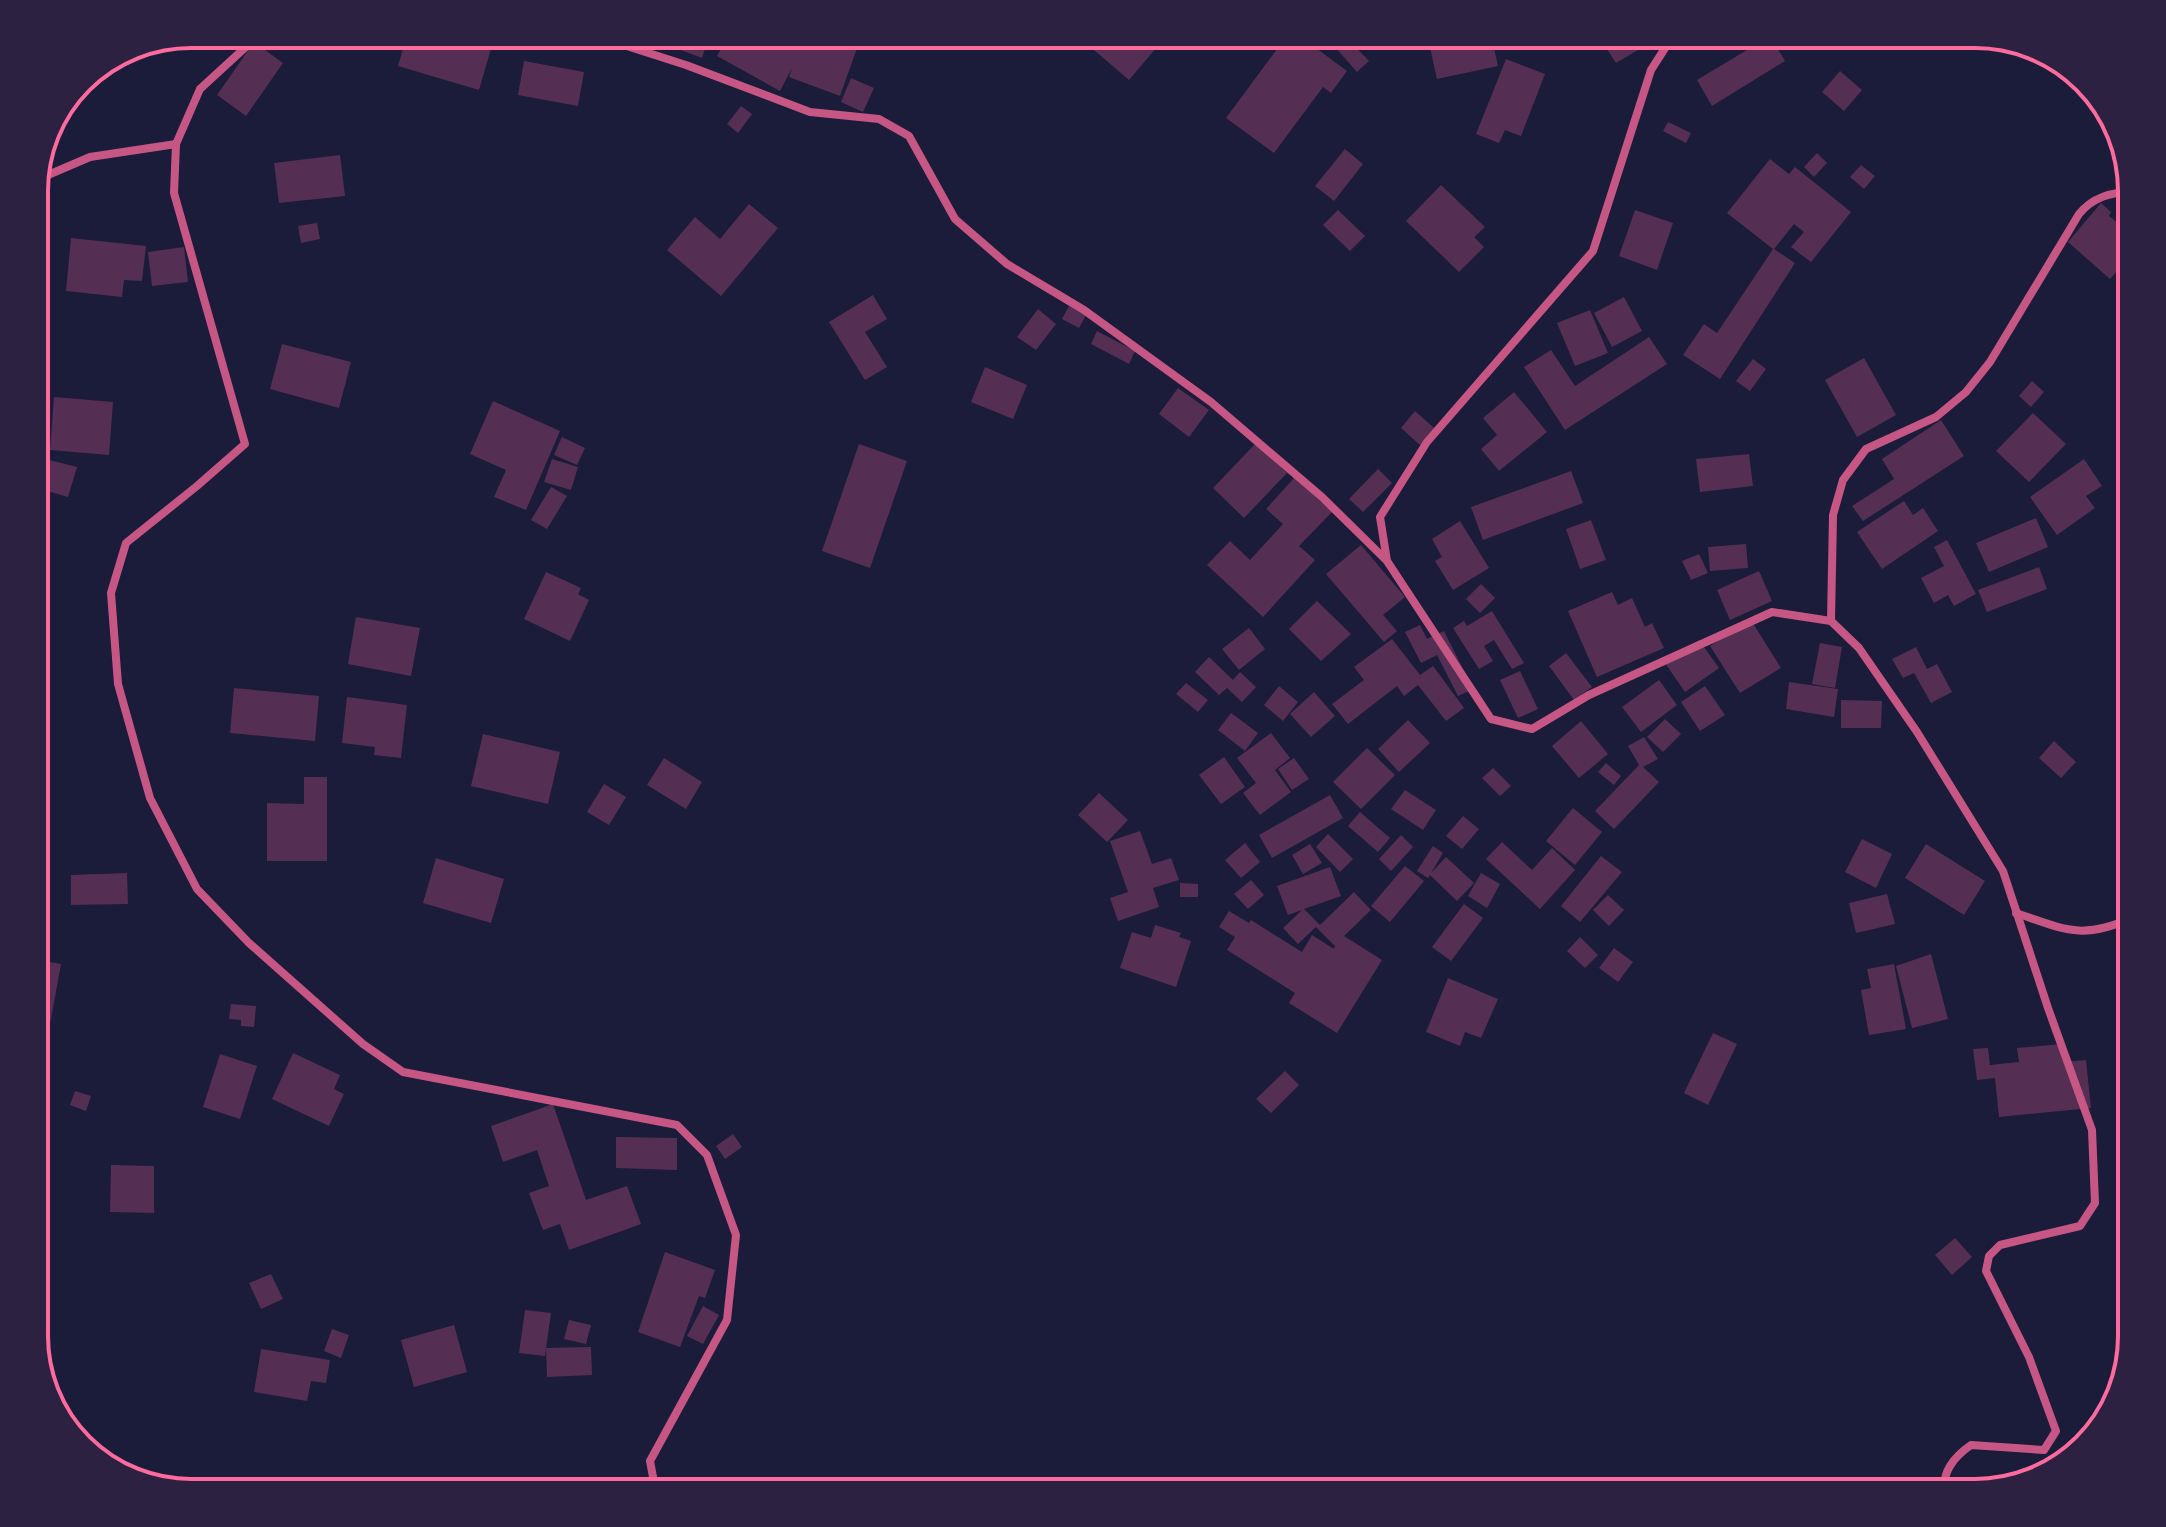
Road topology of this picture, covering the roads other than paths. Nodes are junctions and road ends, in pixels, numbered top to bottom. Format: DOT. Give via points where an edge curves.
graph roads {
  1 [pos="245,48"];
  2 [pos="633,48"];
  3 [pos="1665,48"];
  4 [pos="176,144"];
  5 [pos="49,175"];
  6 [pos="2118,193"];
  7 [pos="1387,561"];
  8 [pos="1831,621"];
  9 [pos="2016,913"];
  10 [pos="2118,924"];
  11 [pos="653,1479"];
  12 [pos="1945,1479"];
  1 -- 4 [label="street" via="200,89"];
  2 -- 7 [label="street" via="810,112 879,119 909,136 955,219 1007,264 1084,310 1211,402"];
  3 -- 7 [label="street" via="1651,70 1593,251 1427,442 1380,517"];
  4 -- 5 [label="street" via="90,157"];
  4 -- 11 [label="street" via="174,193 245,444 126,543 111,593 118,684 150,798 197,889 249,943 363,1044 403,1072 677,1125 707,1155 736,1235 727,1320 650,1461"];
  6 -- 8 [label="street" via="2090,202 2079,214 1990,362 1966,392 1936,417 1866,449 1843,480 1833,515"];
  7 -- 8 [label="street" via="1491,719 1532,729 1589,695 1772,612"];
  8 -- 9 [label="street" via="1859,648 1917,732 2003,871"];
  9 -- 10 [label="street" via="2074,933"];
  9 -- 12 [label="street" via="2092,1130 2095,1203 2080,1226 2000,1245 1989,1256 1986,1271 2029,1357 2056,1431 2044,1450 1971,1445 1958,1454"];
}
